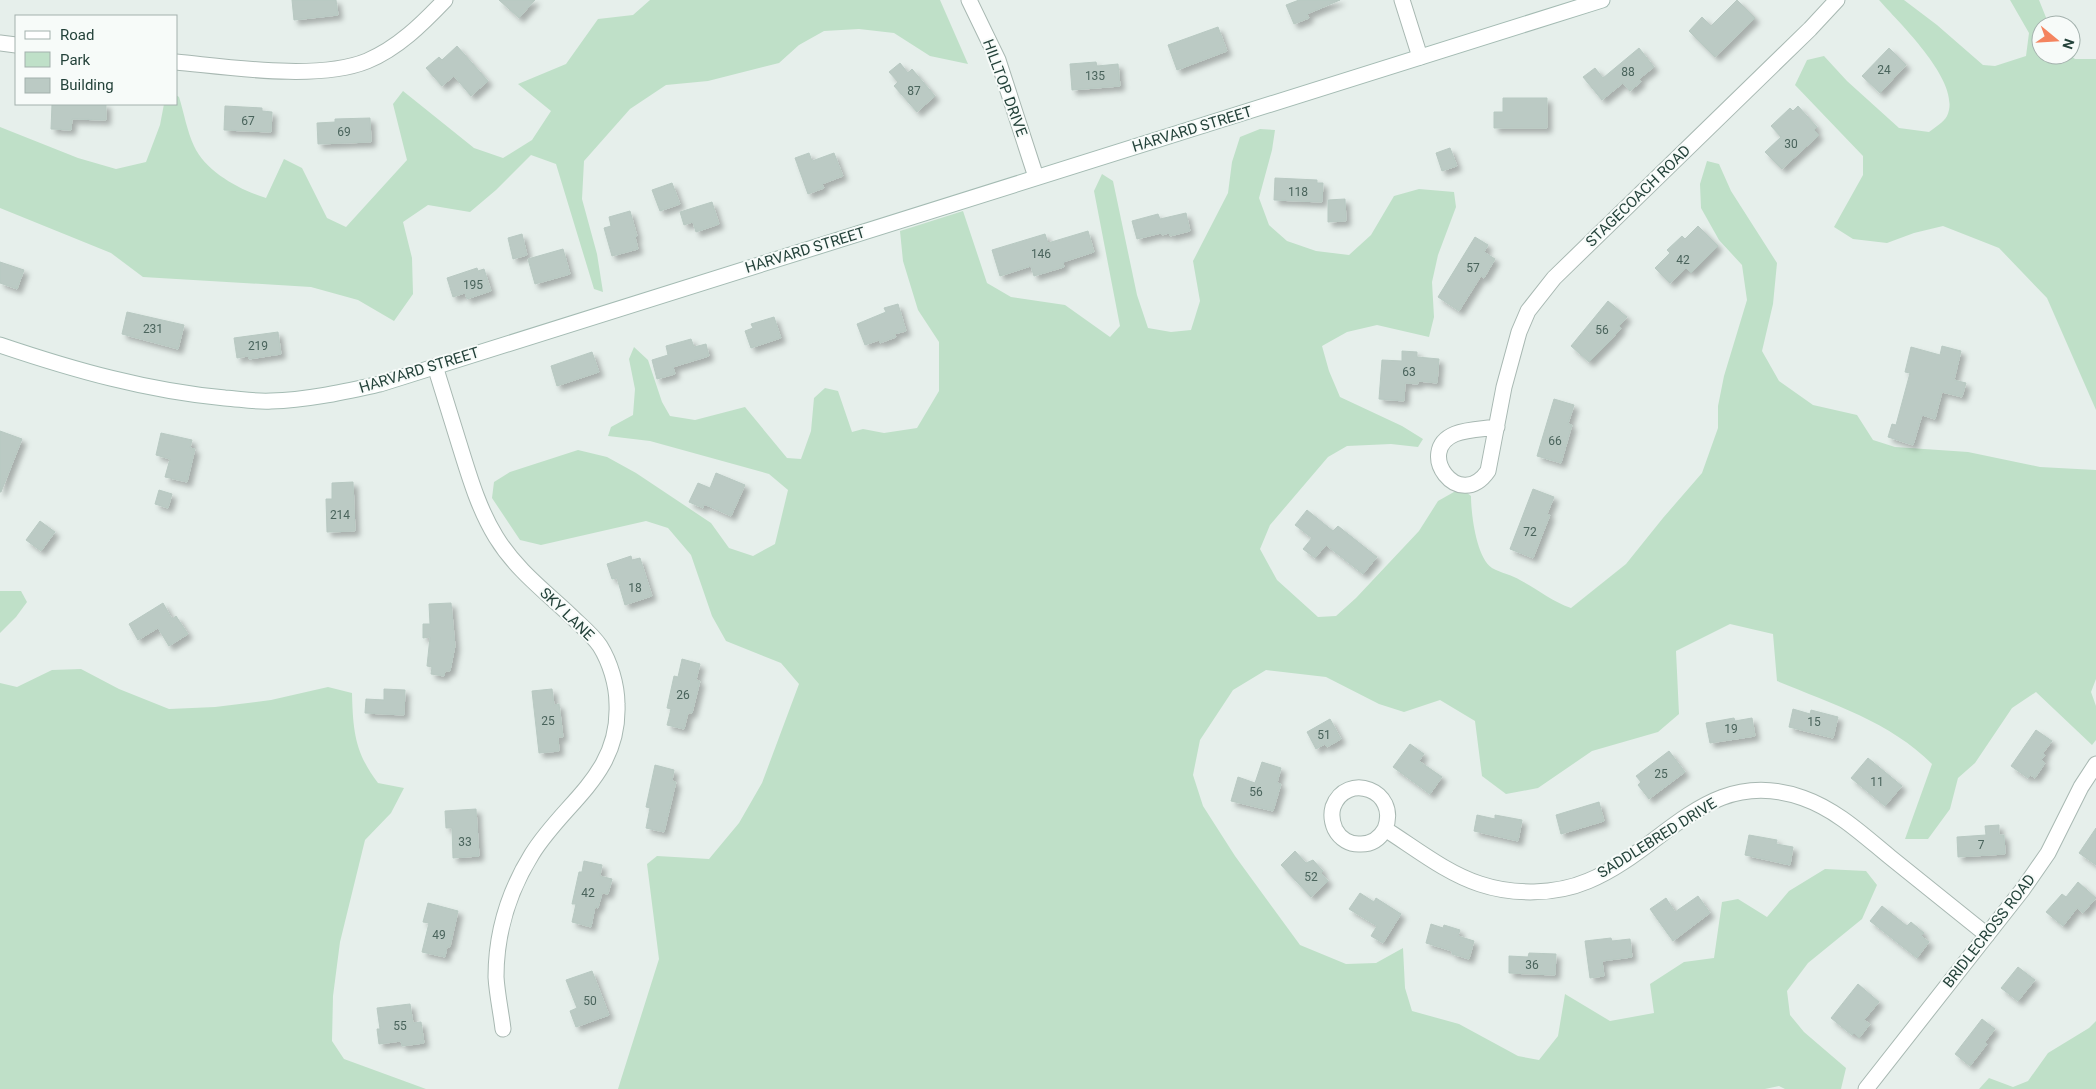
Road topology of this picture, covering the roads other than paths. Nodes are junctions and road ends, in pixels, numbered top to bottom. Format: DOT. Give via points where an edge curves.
graph roads {
  1 [pos="445,0"];
  2 [pos="969,0"];
  3 [pos="1402,0"];
  4 [pos="1602,0"];
  5 [pos="1837,0"];
  6 [pos="0,43"];
  7 [pos="15,45"];
  8 [pos="1420,57"];
  9 [pos="178,62"];
  10 [pos="1036,177"];
  11 [pos="0,345"];
  12 [pos="435,366"];
  13 [pos="1497,427"];
  14 [pos="2096,764"];
  15 [pos="1386,829"];
  16 [pos="1987,935"];
  17 [pos="504,1029"];
  18 [pos="1866,1089"];
  1 -- 9 [label="street" via="419,26 385,52 345,67 271,70"];
  2 -- 10 [label="street, HILLTOP DRIVE" via="998,60"];
  3 -- 8 [label="street"];
  4 -- 8 [label="street, HARVARD STREET"];
  5 -- 13 [label="street, STAGECOACH ROAD" via="1540,294 1528,311 1512,354"];
  6 -- 7 [label="street"];
  8 -- 10 [label="street, HARVARD STREET"];
  10 -- 12 [label="street, HARVARD STREET"];
  11 -- 12 [label="street, HARVARD STREET" via="70,368 159,390 269,402 322,397 380,384"];
  12 -- 17 [label="street, SKY LANE" via="475,494 492,529 520,570 590,633 600,646 613,680 617,702 618,724 604,765 545,836 509,903 501,928 496,978"];
  14 -- 16 [label="street, BRIDLECROSS ROAD" via="2048,853"];
  15 -- 16 [label="street, SADDLEBRED DRIVE" via="1454,872 1480,884 1521,890 1554,890 1578,885 1601,875 1713,800 1757,790 1779,792 1802,797 1839,816"];
  16 -- 18 [label="street, BRIDLECROSS ROAD"];
}
